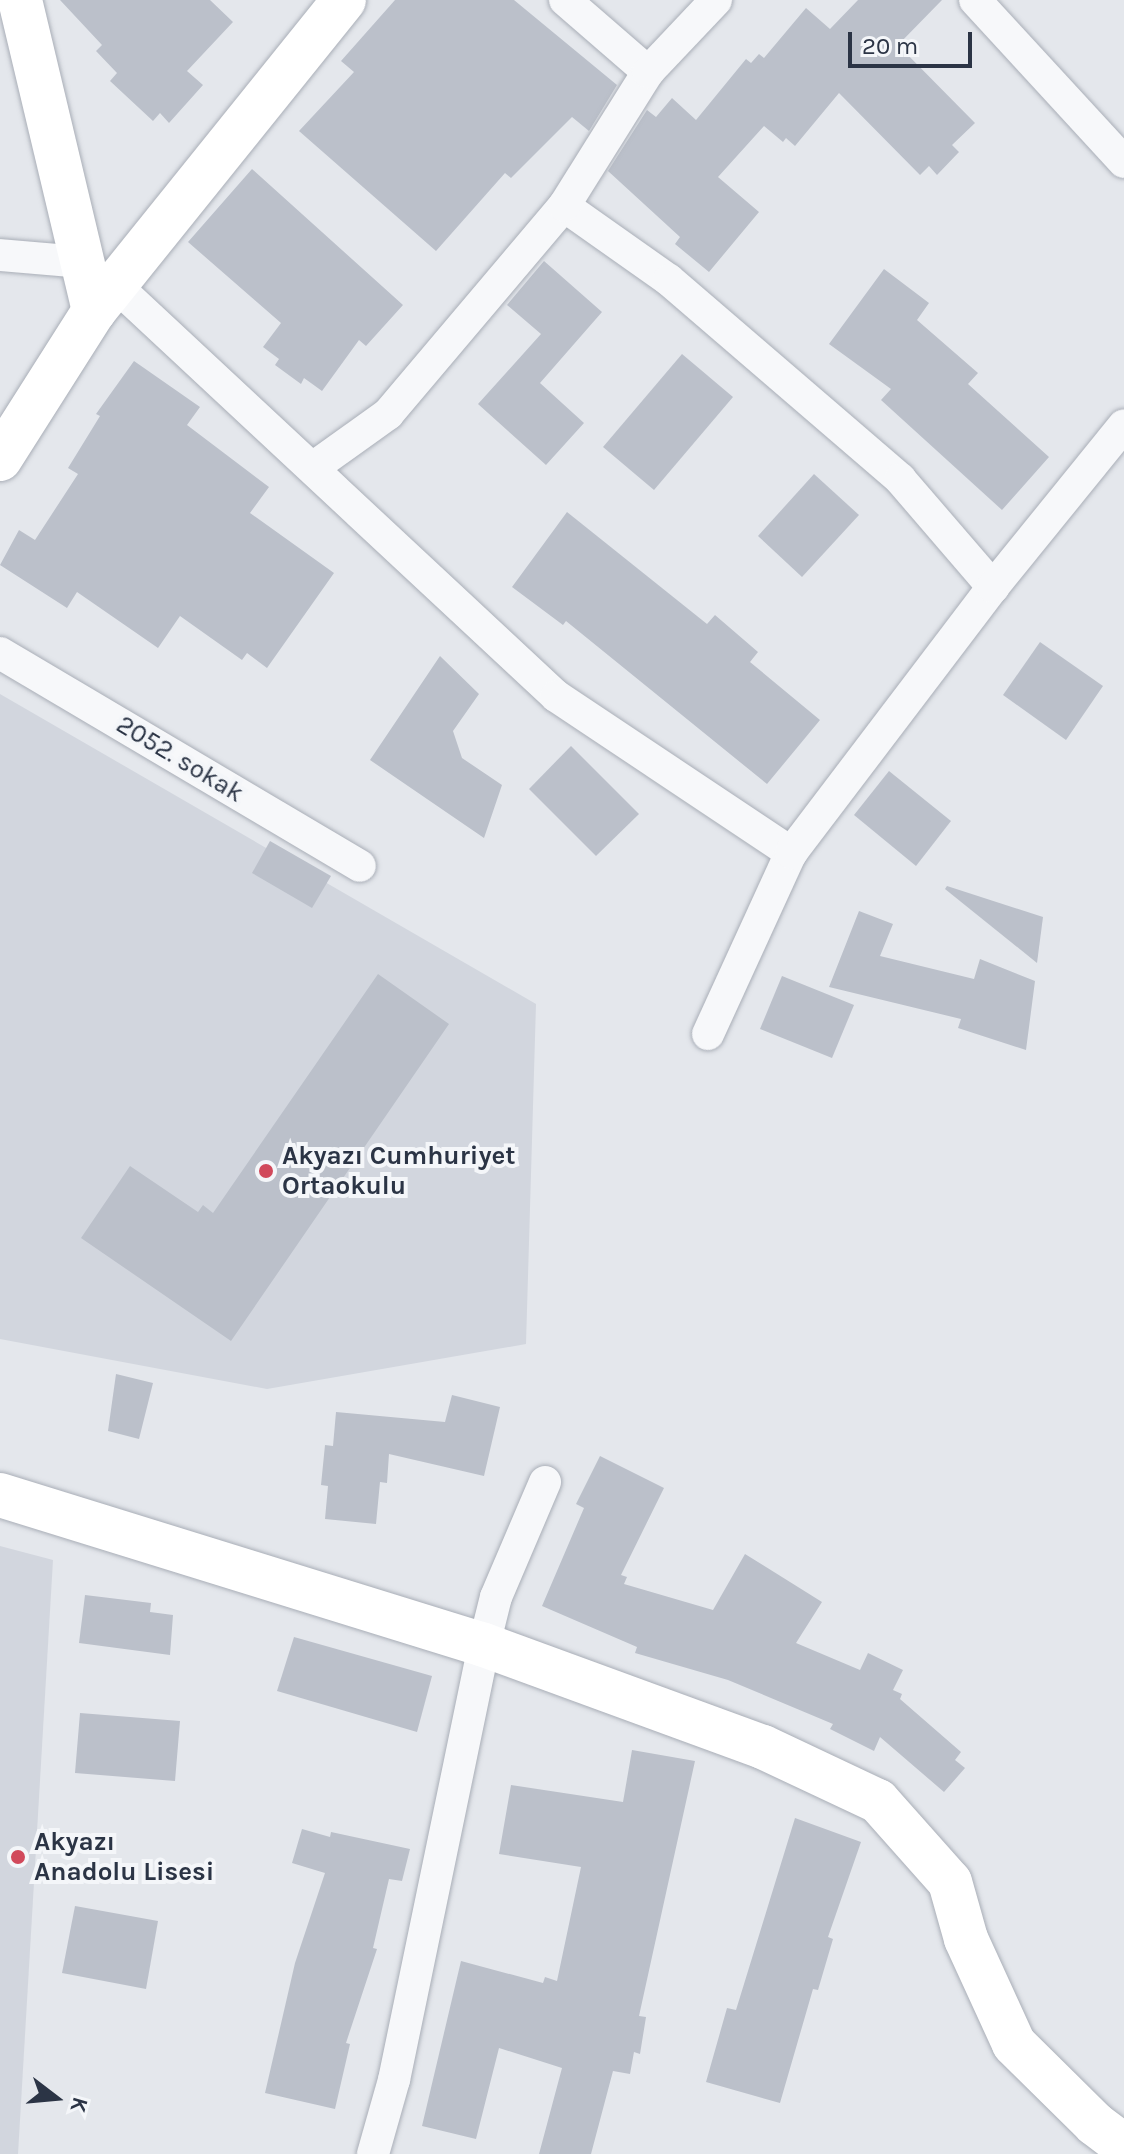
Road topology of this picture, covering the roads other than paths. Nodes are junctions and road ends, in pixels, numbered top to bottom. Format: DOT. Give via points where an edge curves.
graph roads {
  1 [pos="20,0"];
  2 [pos="344,0"];
  3 [pos="565,0"];
  4 [pos="716,0"];
  5 [pos="975,0"];
  6 [pos="648,72"];
  7 [pos="1124,162"];
  8 [pos="564,206"];
  9 [pos="0,255"];
  10 [pos="97,286"];
  11 [pos="1124,425"];
  12 [pos="0,459"];
  13 [pos="314,467"];
  14 [pos="993,587"];
  15 [pos="0,653"];
  16 [pos="791,853"];
  17 [pos="360,866"];
  18 [pos="708,1034"];
  19 [pos="545,1482"];
  20 [pos="0,1495"];
  21 [pos="484,1645"];
  22 [pos="1124,2146"];
  23 [pos="373,2154"];
  1 -- 10 [label="street"];
  2 -- 10 [label="street"];
  3 -- 6 [label="street"];
  4 -- 6 [label="street"];
  5 -- 7 [label="street"];
  6 -- 8 [label="street"];
  8 -- 13 [label="street" via="388,414"];
  8 -- 14 [label="street" via="669,280 900,479"];
  9 -- 10 [label="street"];
  10 -- 12 [label="street"];
  10 -- 13 [label="street"];
  11 -- 14 [label="street"];
  13 -- 16 [label="street" via="556,696"];
  14 -- 16 [label="street"];
  15 -- 17 [label="street, 2052. sokak"];
  16 -- 18 [label="street"];
  19 -- 21 [label="street" via="496,1597"];
  20 -- 21 [label="street"];
  21 -- 22 [label="street" via="763,1747 878,1801 950,1882 966,1939 1014,2044"];
  21 -- 23 [label="street" via="394,2080"];
}
